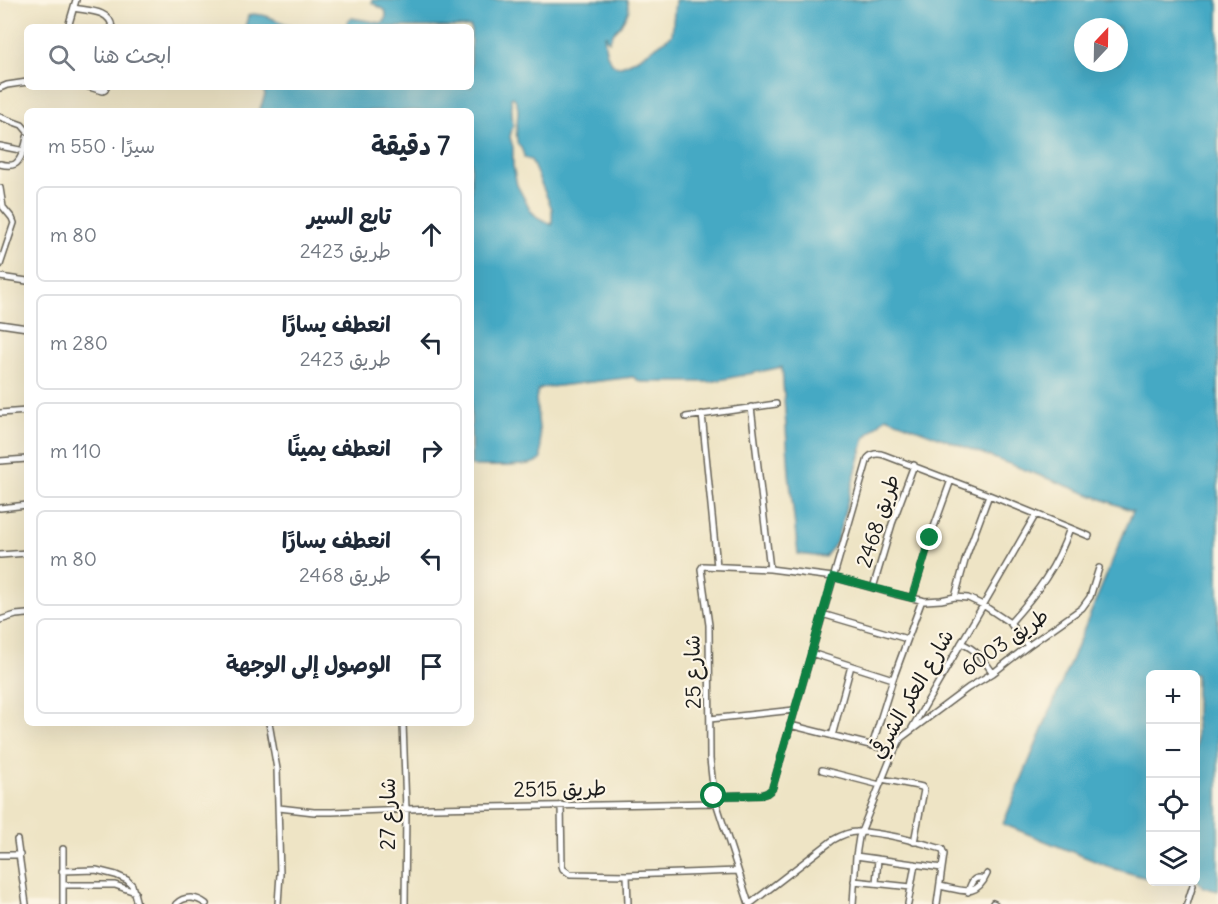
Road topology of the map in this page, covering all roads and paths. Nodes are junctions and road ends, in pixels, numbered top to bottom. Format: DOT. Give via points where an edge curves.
graph roads {
  1 [pos="76,0"];
  2 [pos="74,8"];
  3 [pos="69,24"];
  4 [pos="112,24"];
  5 [pos="24,82"];
  6 [pos="0,88"];
  7 [pos="0,117"];
  8 [pos="24,127"];
  9 [pos="0,146"];
  10 [pos="24,151"];
  11 [pos="24,153"];
  12 [pos="0,164"];
  13 [pos="0,188"];
  14 [pos="0,264"];
  15 [pos="0,277"];
  16 [pos="24,281"];
  17 [pos="0,324"];
  18 [pos="24,328"];
  19 [pos="776,404"];
  20 [pos="751,407"];
  21 [pos="24,411"];
  22 [pos="0,413"];
  23 [pos="702,414"];
  24 [pos="686,417"];
  25 [pos="24,459"];
  26 [pos="0,461"];
  27 [pos="914,465"];
  28 [pos="951,480"];
  29 [pos="989,495"];
  30 [pos="24,505"];
  31 [pos="0,508"];
  32 [pos="1036,514"];
  33 [pos="1070,528"];
  34 [pos="1089,536"];
  35 [pos="24,553"];
  36 [pos="0,555"];
  37 [pos="717,566"];
  38 [pos="1099,568"];
  39 [pos="770,569"];
  40 [pos="833,577"];
  41 [pos="873,588"];
  42 [pos="955,597"];
  43 [pos="912,598"];
  44 [pos="922,600"];
  45 [pos="983,605"];
  46 [pos="24,614"];
  47 [pos="822,614"];
  48 [pos="0,620"];
  49 [pos="1010,623"];
  50 [pos="907,639"];
  51 [pos="961,643"];
  52 [pos="1028,646"];
  53 [pos="811,653"];
  54 [pos="851,666"];
  55 [pos="993,673"];
  56 [pos="892,679"];
  57 [pos="794,710"];
  58 [pos="710,719"];
  59 [pos="790,725"];
  60 [pos="270,726"];
  61 [pos="403,726"];
  62 [pos="912,729"];
  63 [pos="832,736"];
  64 [pos="872,746"];
  65 [pos="894,751"];
  66 [pos="822,770"];
  67 [pos="881,782"];
  68 [pos="714,796"];
  69 [pos="715,803"];
  70 [pos="561,805"];
  71 [pos="279,808"];
  72 [pos="406,809"];
  73 [pos="861,832"];
  74 [pos="17,840"];
  75 [pos="914,842"];
  76 [pos="63,849"];
  77 [pos="0,855"];
  78 [pos="20,855"];
  79 [pos="856,856"];
  80 [pos="878,859"];
  81 [pos="915,864"];
  82 [pos="942,867"];
  83 [pos="62,871"];
  84 [pos="738,871"];
  85 [pos="627,875"];
  86 [pos="985,876"];
  87 [pos="854,881"];
  88 [pos="876,883"];
  89 [pos="63,885"];
  90 [pos="940,886"];
  91 [pos="1193,886"];
  92 [pos="911,887"];
  93 [pos="135,892"];
  94 [pos="26,904"];
  95 [pos="63,904"];
  96 [pos="136,904"];
  97 [pos="176,904"];
  98 [pos="206,904"];
  99 [pos="278,904"];
  100 [pos="405,904"];
  101 [pos="628,904"];
  102 [pos="749,904"];
  103 [pos="853,904"];
  104 [pos="908,904"];
  105 [pos="937,904"];
  106 [pos="1187,904"];
  1 -- 2 [label="street"];
  2 -- 3 [label="street"];
  2 -- 4 [label="street" via="107,16"];
  5 -- 6 [label="street"];
  7 -- 8 [label="street"];
  9 -- 10 [label="street"];
  11 -- 12 [label="street" via="15,164"];
  13 -- 14 [label="street" via="3,207 14,223"];
  15 -- 16 [label="street"];
  17 -- 18 [label="street"];
  19 -- 20 [label="street"];
  20 -- 23 [label="street"];
  20 -- 39 [label="street"];
  21 -- 22 [label="street"];
  23 -- 24 [label="street"];
  23 -- 37 [label="street"];
  25 -- 26 [label="street"];
  27 -- 28 [label="street"];
  27 -- 40 [label="street" via="879,454 868,458"];
  27 -- 41 [label="street, طريق 2468"];
  28 -- 29 [label="street"];
  28 -- 43 [label="street"];
  29 -- 32 [label="street"];
  29 -- 42 [label="street"];
  30 -- 31 [label="street"];
  32 -- 33 [label="street"];
  32 -- 45 [label="street, شارع العكر الشرقي"];
  33 -- 34 [label="street"];
  33 -- 49 [label="street" via="1043,584"];
  35 -- 36 [label="street"];
  37 -- 39 [label="street"];
  37 -- 58 [label="street, شارع 25" via="705,565 701,570 709,625"];
  38 -- 52 [label="street, طريق 6003" via="1086,604"];
  39 -- 40 [label="street"];
  40 -- 41 [label="street"];
  40 -- 47 [label="street"];
  41 -- 43 [label="street"];
  42 -- 44 [label="street"];
  42 -- 45 [label="street"];
  43 -- 44 [label="street"];
  44 -- 50 [label="street"];
  45 -- 49 [label="street"];
  45 -- 51 [label="street, شارع العكر الشرقي"];
  46 -- 48 [label="street"];
  47 -- 50 [label="street"];
  47 -- 53 [label="street"];
  49 -- 52 [label="street"];
  50 -- 56 [label="street"];
  51 -- 55 [label="street" via="981,656"];
  51 -- 62 [label="street, شارع العكر الشرقي"];
  52 -- 55 [label="street, طريق 6003"];
  53 -- 54 [label="street"];
  53 -- 57 [label="street"];
  54 -- 56 [label="street"];
  54 -- 63 [label="street"];
  55 -- 62 [label="street, طريق 6003"];
  56 -- 64 [label="street"];
  57 -- 58 [label="street"];
  57 -- 59 [label="street"];
  58 -- 68 [label="street, شارع 25"];
  59 -- 63 [label="street"];
  59 -- 68 [label="street" via="772,789 761,795"];
  60 -- 71 [label="street" via="278,769"];
  61 -- 72 [label="street, شارع 27"];
  62 -- 65 [label="street, شارع العكر الشرقي"];
  63 -- 64 [label="street"];
  64 -- 65 [label="street"];
  65 -- 67 [label="street, شارع العكر الشرقي"];
  66 -- 67 [label="street"];
  67 -- 73 [label="street, شارع العكر الشرقي"];
  67 -- 75 [label="street" via="924,790"];
  68 -- 69 [label="street, شارع 25"];
  69 -- 70 [label="street, طريق 2515"];
  69 -- 84 [label="street, شارع 25"];
  70 -- 72 [label="street, طريق 2515"];
  70 -- 85 [label="street" via="563,869 576,875"];
  71 -- 72 [label="street, طريق 2515" via="314,812"];
  71 -- 99 [label="street"];
  72 -- 100 [label="street, شارع 27"];
  73 -- 75 [label="street"];
  73 -- 79 [label="street, شارع العكر الشرقي"];
  73 -- 102 [label="street" via="833,840"];
  74 -- 78 [label="street"];
  75 -- 82 [label="street" via="943,850"];
  76 -- 83 [label="street"];
  77 -- 78 [label="street"];
  78 -- 94 [label="street"];
  79 -- 80 [label="street"];
  79 -- 87 [label="street, شارع العكر الشرقي"];
  80 -- 81 [label="street"];
  80 -- 88 [label="street"];
  81 -- 82 [label="street"];
  81 -- 92 [label="street"];
  82 -- 90 [label="street"];
  83 -- 89 [label="street"];
  83 -- 93 [label="street" via="110,872 130,882"];
  84 -- 85 [label="street"];
  84 -- 102 [label="street, شارع 25"];
  85 -- 101 [label="street"];
  86 -- 90 [label="street" via="976,889 968,892"];
  87 -- 88 [label="street"];
  87 -- 103 [label="street, شارع العكر الشرقي"];
  88 -- 92 [label="street"];
  89 -- 93 [label="street" via="115,885"];
  89 -- 95 [label="street"];
  90 -- 105 [label="street"];
  91 -- 106 [label="street"];
  92 -- 104 [label="street"];
  93 -- 96 [label="street"];
  97 -- 98 [label="street" via="192,898"];
}
